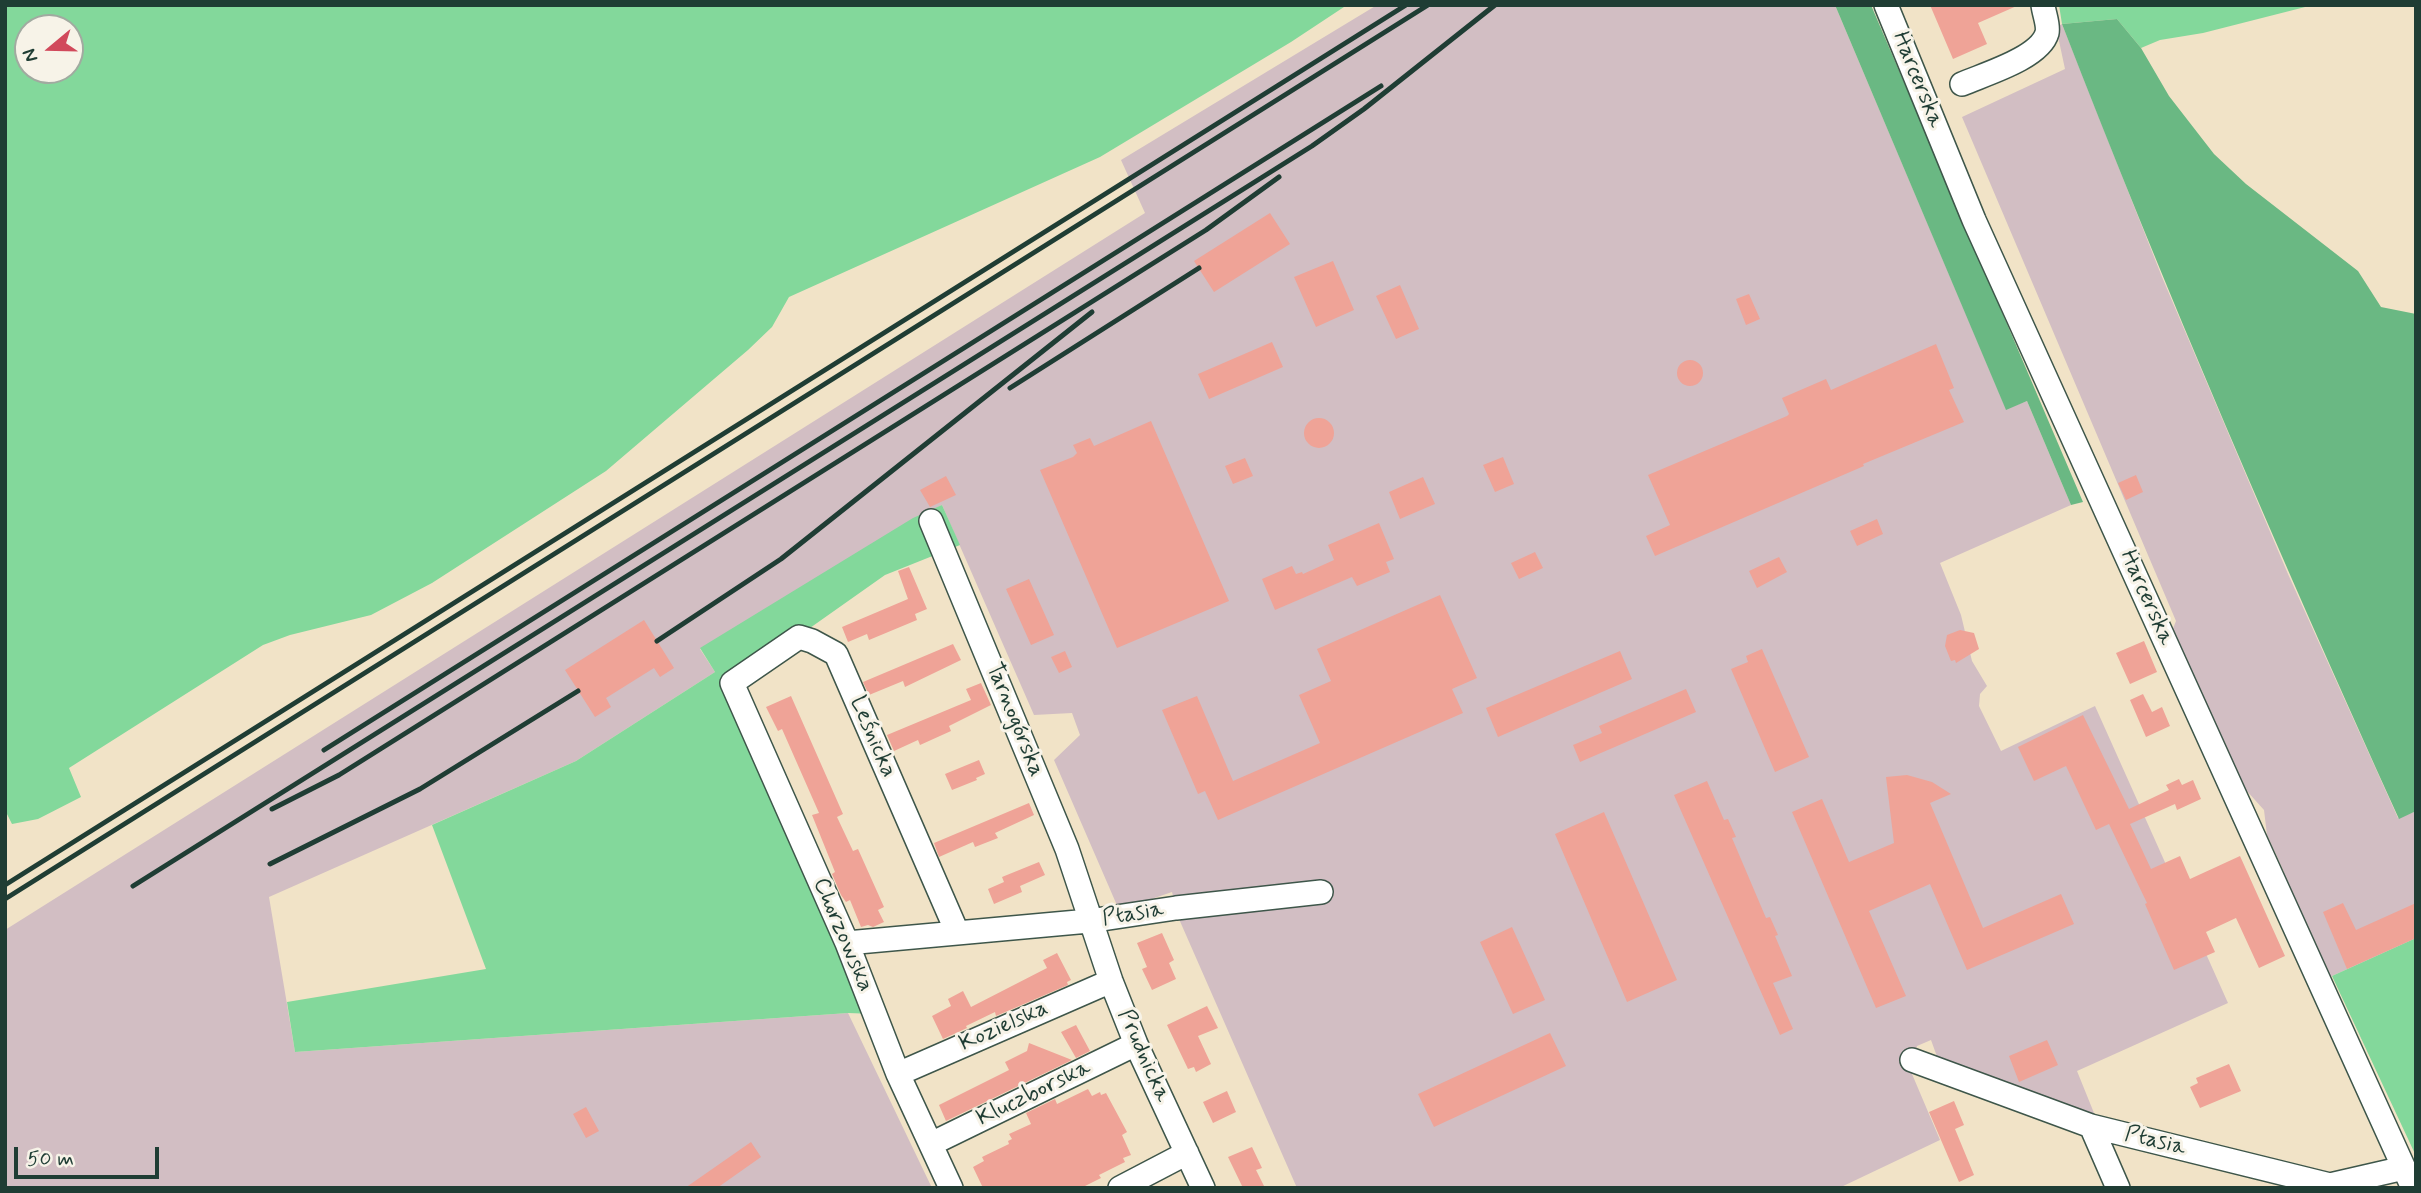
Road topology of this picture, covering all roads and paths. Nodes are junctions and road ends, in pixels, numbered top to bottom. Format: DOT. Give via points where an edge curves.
graph roads {
  1 [pos="1886,5"];
  2 [pos="2042,5"];
  3 [pos="1962,84"];
  4 [pos="932,521"];
  5 [pos="732,683"];
  6 [pos="1321,892"];
  7 [pos="1089,922"];
  8 [pos="957,932"];
  9 [pos="848,943"];
  10 [pos="1111,981"];
  11 [pos="1136,1044"];
  12 [pos="1912,1060"];
  13 [pos="898,1074"];
  14 [pos="2091,1126"];
  15 [pos="931,1144"];
  16 [pos="1187,1153"];
  17 [pos="2409,1178"];
  18 [pos="951,1188"];
  19 [pos="1120,1188"];
  20 [pos="1203,1188"];
  21 [pos="2118,1188"];
  1 -- 17 [label="street, Harcerska" via="1974,220"];
  2 -- 3 [label="street" via="2048,30 2043,43 2031,54"];
  4 -- 7 [label="street, Tarnogórska" via="1067,849"];
  5 -- 8 [label="street, Leśnicka" via="799,637 836,654"];
  5 -- 9 [label="street, Chorzowska"];
  6 -- 7 [label="street, Ptasia"];
  7 -- 8 [label="street, Ptasia"];
  7 -- 10 [label="street, Prudnicka"];
  8 -- 9 [label="street, Ptasia"];
  9 -- 13 [label="street, Chorzowska"];
  10 -- 11 [label="street, Prudnicka"];
  10 -- 13 [label="street, Kozielska"];
  11 -- 15 [label="street, Kluczborska"];
  11 -- 16 [label="street, Prudnicka"];
  12 -- 14 [label="street, Ptasia"];
  13 -- 15 [label="street, Chorzowska"];
  14 -- 17 [label="street, Ptasia" via="2330,1185"];
  14 -- 21 [label="street"];
  15 -- 18 [label="street, Chorzowska"];
  16 -- 19 [label="street"];
  16 -- 20 [label="street, Prudnicka"];
}
